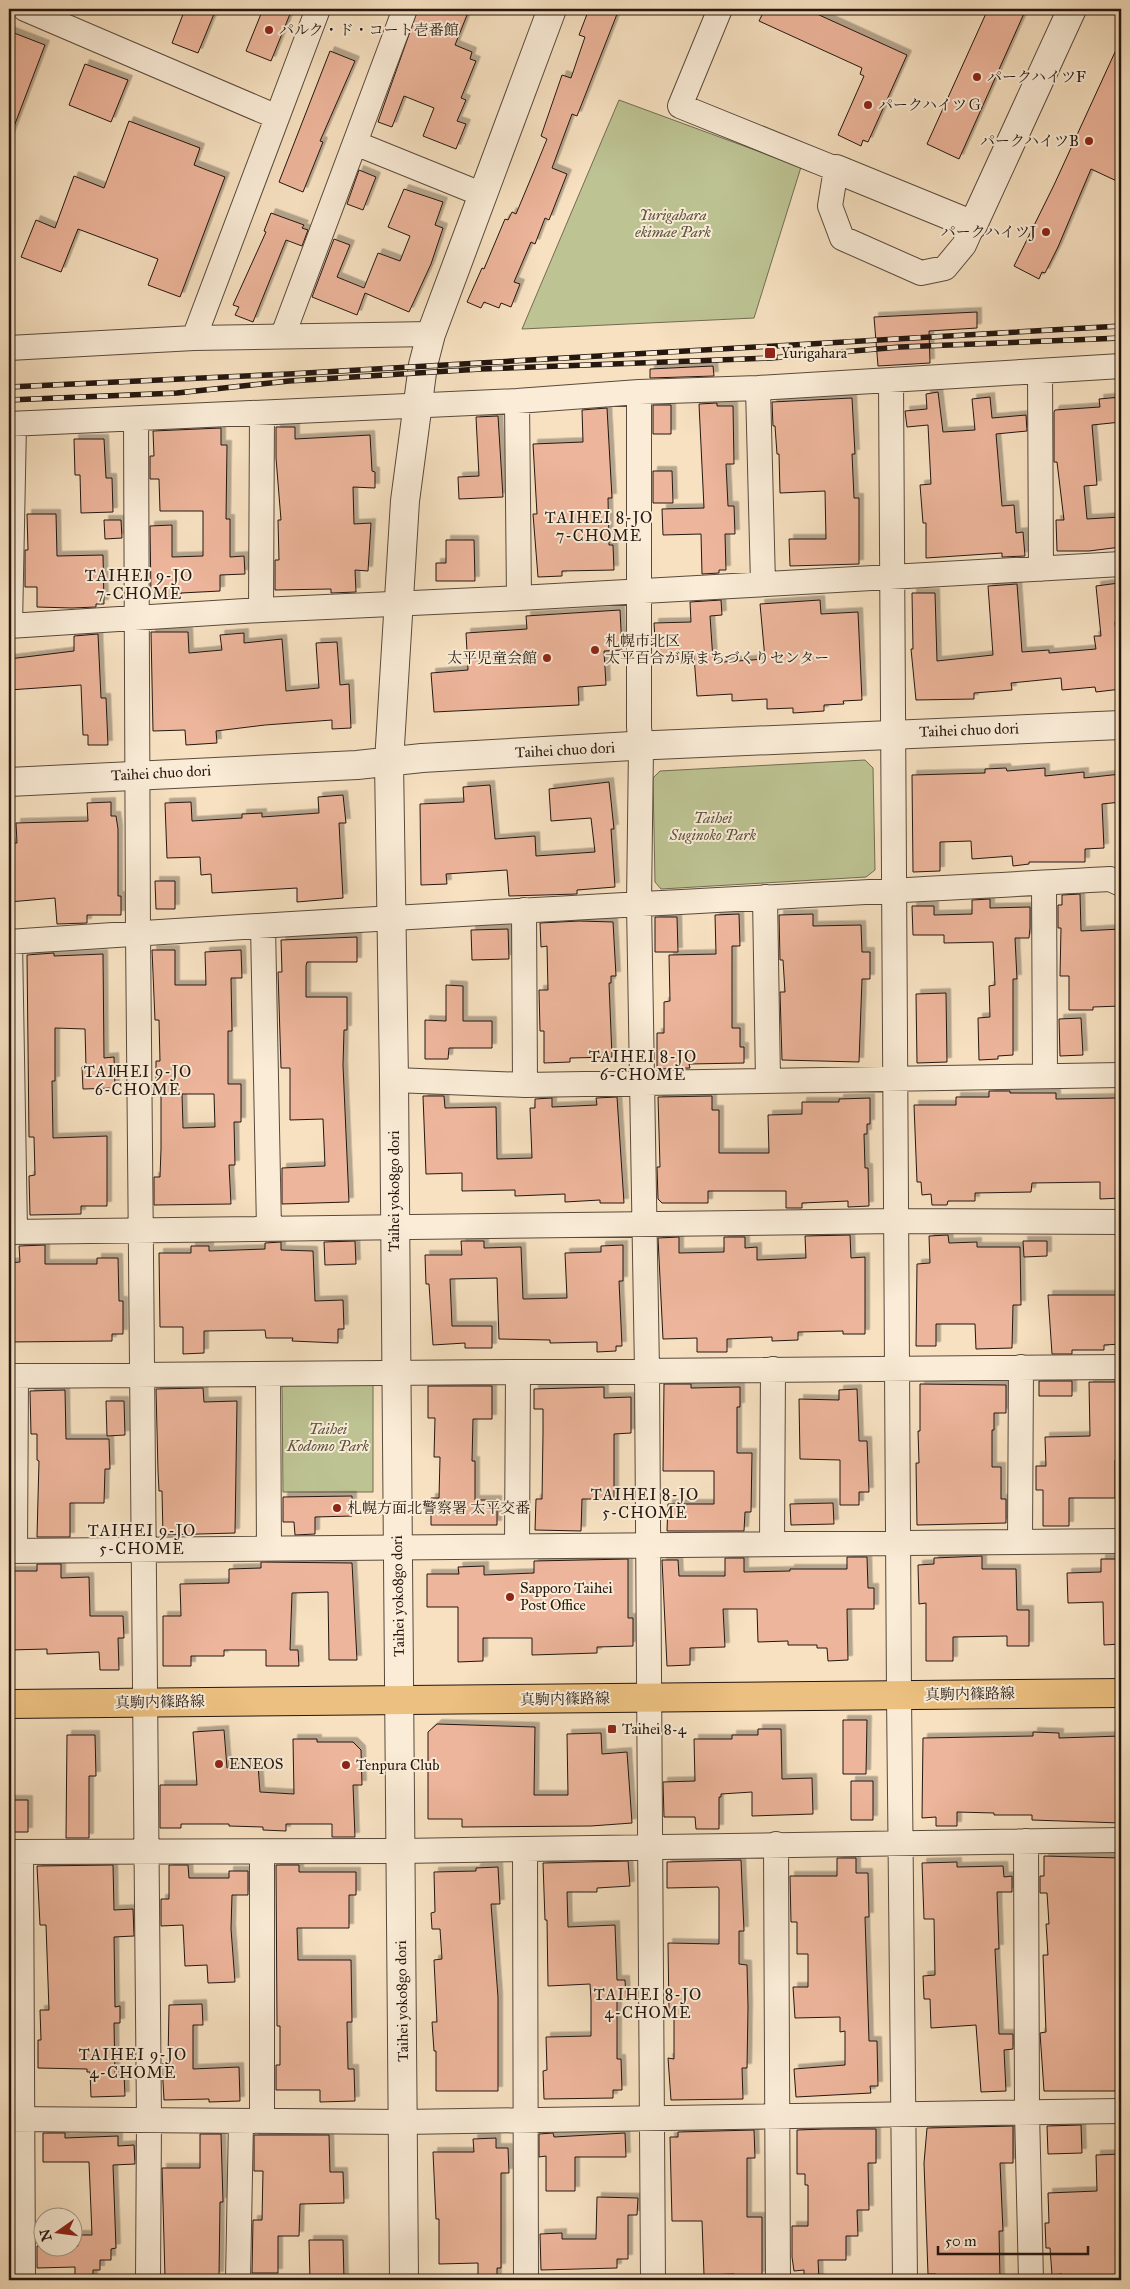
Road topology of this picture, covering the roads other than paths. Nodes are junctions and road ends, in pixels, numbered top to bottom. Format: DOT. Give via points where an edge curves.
graph roads {
  1 [pos="25,9"];
  2 [pos="318,9"];
  3 [pos="405,9"];
  4 [pos="552,9"];
  5 [pos="720,9"];
  6 [pos="1072,9"];
  7 [pos="277,117"];
  8 [pos="355,143"];
  9 [pos="836,169"];
  10 [pos="481,194"];
  11 [pos="973,224"];
  12 [pos="431,334"];
  13 [pos="283,335"];
  14 [pos="194,338"];
  15 [pos="9,348"];
  16 [pos="1121,366"];
  17 [pos="1040,371"];
  18 [pos="891,381"];
  19 [pos="758,388"];
  20 [pos="639,392"];
  21 [pos="517,401"];
  22 [pos="418,405"];
  23 [pos="262,413"];
  24 [pos="136,418"];
  25 [pos="11,424"];
  26 [pos="1121,564"];
  27 [pos="1041,569"];
  28 [pos="893,577"];
  29 [pos="763,583"];
  30 [pos="640,591"];
  31 [pos="519,598"];
  32 [pos="399,603"];
  33 [pos="261,610"];
  34 [pos="135,619"];
  35 [pos="9,626"];
  36 [pos="1121,725"];
  37 [pos="892,733"];
  38 [pos="641,746"];
  39 [pos="389,762"];
  40 [pos="139,774"];
  41 [pos="9,782"];
  42 [pos="1044,883"];
  43 [pos="1121,884"];
  44 [pos="894,890"];
  45 [pos="765,897"];
  46 [pos="639,904"];
  47 [pos="524,910"];
  48 [pos="391,917"];
  49 [pos="263,926"];
  50 [pos="138,933"];
  51 [pos="9,942"];
  52 [pos="1121,1075"];
  53 [pos="1045,1076"];
  54 [pos="895,1077"];
  55 [pos="394,1080"];
  56 [pos="768,1080"];
  57 [pos="642,1082"];
  58 [pos="525,1084"];
  59 [pos="897,1220"];
  60 [pos="1121,1222"];
  61 [pos="643,1223"];
  62 [pos="394,1228"];
  63 [pos="268,1229"];
  64 [pos="140,1230"];
  65 [pos="12,1232"];
  66 [pos="1121,1366"];
  67 [pos="1021,1367"];
  68 [pos="898,1368"];
  69 [pos="773,1369"];
  70 [pos="647,1370"];
  71 [pos="518,1372"];
  72 [pos="395,1373"];
  73 [pos="268,1374"];
  74 [pos="142,1375"];
  75 [pos="12,1376"];
  76 [pos="1020,1541"];
  77 [pos="1121,1541"];
  78 [pos="898,1543"];
  79 [pos="772,1544"];
  80 [pos="648,1545"];
  81 [pos="517,1546"];
  82 [pos="397,1547"];
  83 [pos="268,1548"];
  84 [pos="145,1550"];
  85 [pos="12,1551"];
  86 [pos="1121,1693"];
  87 [pos="899,1695"];
  88 [pos="650,1698"];
  89 [pos="399,1700"];
  90 [pos="146,1702"];
  91 [pos="9,1704"];
  92 [pos="1121,1840"];
  93 [pos="1026,1841"];
  94 [pos="900,1842"];
  95 [pos="776,1844"];
  96 [pos="650,1847"];
  97 [pos="525,1849"];
  98 [pos="400,1851"];
  99 [pos="15,1852"];
  100 [pos="146,1852"];
  101 [pos="262,1852"];
  102 [pos="1121,2111"];
  103 [pos="1027,2112"];
  104 [pos="903,2113"];
  105 [pos="779,2115"];
  106 [pos="653,2117"];
  107 [pos="16,2119"];
  108 [pos="525,2119"];
  109 [pos="149,2120"];
  110 [pos="251,2121"];
  111 [pos="403,2122"];
  112 [pos="23,2280"];
  113 [pos="148,2280"];
  114 [pos="238,2280"];
  115 [pos="404,2280"];
  116 [pos="526,2280"];
  117 [pos="653,2280"];
  118 [pos="778,2280"];
  119 [pos="905,2280"];
  120 [pos="1031,2280"];
  1 -- 7 [label="street"];
  2 -- 7 [label="street"];
  3 -- 8 [label="street"];
  4 -- 10 [label="street, Taihei yoko8go dori"];
  5 -- 9 [label="street" via="680,106"];
  6 -- 11 [label="street"];
  7 -- 14 [label="street"];
  8 -- 10 [label="street"];
  8 -- 13 [label="street"];
  9 -- 11 [label="street"];
  9 -- 11 [label="street" via="830,206 842,238 921,273 945,268 964,245"];
  10 -- 12 [label="street, Taihei yoko8go dori"];
  12 -- 13 [label="street"];
  12 -- 22 [label="street, Taihei yoko8go dori"];
  13 -- 14 [label="street"];
  14 -- 15 [label="street"];
  16 -- 17 [label="street"];
  17 -- 18 [label="street"];
  17 -- 27 [label="street"];
  18 -- 19 [label="street"];
  18 -- 28 [label="street"];
  19 -- 20 [label="street"];
  19 -- 29 [label="street"];
  20 -- 21 [label="street"];
  20 -- 30 [label="street"];
  21 -- 22 [label="street"];
  21 -- 31 [label="street"];
  22 -- 23 [label="street"];
  22 -- 32 [label="street, Taihei yoko8go dori" via="405,501"];
  23 -- 24 [label="street"];
  23 -- 33 [label="street"];
  24 -- 25 [label="street"];
  24 -- 34 [label="street"];
  25 -- 35 [label="street"];
  26 -- 27 [label="street"];
  27 -- 28 [label="street"];
  28 -- 29 [label="street"];
  28 -- 37 [label="street"];
  29 -- 30 [label="street"];
  30 -- 31 [label="street"];
  30 -- 38 [label="street"];
  31 -- 32 [label="street"];
  32 -- 33 [label="street"];
  32 -- 39 [label="street, Taihei yoko8go dori"];
  33 -- 34 [label="street"];
  34 -- 35 [label="street"];
  34 -- 40 [label="street"];
  36 -- 37 [label="street, Taihei chuo dori"];
  37 -- 38 [label="street, Taihei chuo dori"];
  37 -- 44 [label="street"];
  38 -- 39 [label="street, Taihei chuo dori"];
  38 -- 46 [label="street"];
  39 -- 40 [label="street, Taihei chuo dori"];
  39 -- 48 [label="street, Taihei yoko8go dori"];
  40 -- 41 [label="street, Taihei chuo dori"];
  40 -- 50 [label="street"];
  42 -- 43 [label="street" via="1110,879"];
  42 -- 44 [label="street"];
  42 -- 53 [label="street"];
  44 -- 45 [label="street"];
  44 -- 54 [label="street"];
  45 -- 46 [label="street"];
  45 -- 56 [label="street"];
  46 -- 47 [label="street"];
  46 -- 57 [label="street"];
  47 -- 48 [label="street"];
  47 -- 58 [label="street"];
  48 -- 49 [label="street"];
  48 -- 55 [label="street, Taihei yoko8go dori"];
  49 -- 50 [label="street"];
  49 -- 63 [label="street"];
  50 -- 51 [label="street"];
  50 -- 64 [label="street"];
  51 -- 65 [label="street"];
  52 -- 53 [label="street"];
  53 -- 54 [label="street"];
  54 -- 56 [label="street"];
  54 -- 59 [label="street"];
  55 -- 58 [label="street"];
  55 -- 62 [label="street, Taihei yoko8go dori"];
  56 -- 57 [label="street"];
  57 -- 58 [label="street"];
  57 -- 61 [label="street"];
  59 -- 60 [label="street"];
  59 -- 61 [label="street"];
  59 -- 68 [label="street"];
  61 -- 62 [label="street"];
  61 -- 70 [label="street"];
  62 -- 63 [label="street"];
  62 -- 72 [label="street, Taihei yoko8go dori"];
  63 -- 64 [label="street"];
  64 -- 65 [label="street"];
  64 -- 74 [label="street"];
  66 -- 67 [label="street"];
  67 -- 68 [label="street"];
  67 -- 76 [label="street"];
  68 -- 69 [label="street"];
  68 -- 78 [label="street"];
  69 -- 70 [label="street"];
  69 -- 79 [label="street"];
  70 -- 71 [label="street"];
  70 -- 80 [label="street"];
  71 -- 72 [label="street"];
  71 -- 81 [label="street"];
  72 -- 73 [label="street"];
  72 -- 82 [label="street, Taihei yoko8go dori"];
  73 -- 74 [label="street"];
  73 -- 83 [label="street"];
  74 -- 75 [label="street"];
  74 -- 84 [label="street"];
  75 -- 85 [label="street"];
  76 -- 77 [label="street"];
  76 -- 78 [label="street"];
  78 -- 79 [label="street"];
  78 -- 87 [label="street"];
  79 -- 80 [label="street"];
  80 -- 81 [label="street"];
  80 -- 88 [label="street"];
  81 -- 82 [label="street"];
  82 -- 83 [label="street"];
  82 -- 89 [label="street, Taihei yoko8go dori"];
  83 -- 84 [label="street"];
  84 -- 85 [label="street"];
  84 -- 90 [label="street"];
  86 -- 87 [label="main road, 真駒内篠路線"];
  87 -- 88 [label="main road, 真駒内篠路線"];
  87 -- 94 [label="street"];
  88 -- 89 [label="main road, 真駒内篠路線"];
  88 -- 96 [label="street"];
  89 -- 90 [label="main road, 真駒内篠路線"];
  89 -- 98 [label="street, Taihei yoko8go dori"];
  90 -- 91 [label="main road, 真駒内篠路線"];
  90 -- 100 [label="street"];
  92 -- 93 [label="street"];
  93 -- 94 [label="street"];
  93 -- 103 [label="street"];
  94 -- 95 [label="street"];
  94 -- 104 [label="street"];
  95 -- 96 [label="street"];
  95 -- 105 [label="street"];
  96 -- 97 [label="street"];
  96 -- 106 [label="street"];
  97 -- 98 [label="street"];
  97 -- 108 [label="street"];
  98 -- 101 [label="street"];
  98 -- 111 [label="street, Taihei yoko8go dori"];
  99 -- 100 [label="street"];
  99 -- 107 [label="street"];
  100 -- 101 [label="street"];
  100 -- 109 [label="street"];
  101 -- 110 [label="street"];
  102 -- 103 [label="street"];
  103 -- 104 [label="street"];
  103 -- 120 [label="street"];
  104 -- 105 [label="street"];
  104 -- 119 [label="street"];
  105 -- 106 [label="street"];
  105 -- 118 [label="street"];
  106 -- 108 [label="street"];
  106 -- 117 [label="street"];
  107 -- 109 [label="street"];
  107 -- 112 [label="street"];
  108 -- 111 [label="street"];
  108 -- 116 [label="street"];
  109 -- 110 [label="street"];
  109 -- 113 [label="street"];
  110 -- 111 [label="street"];
  110 -- 114 [label="street"];
  111 -- 115 [label="street, Taihei yoko8go dori"];
}
